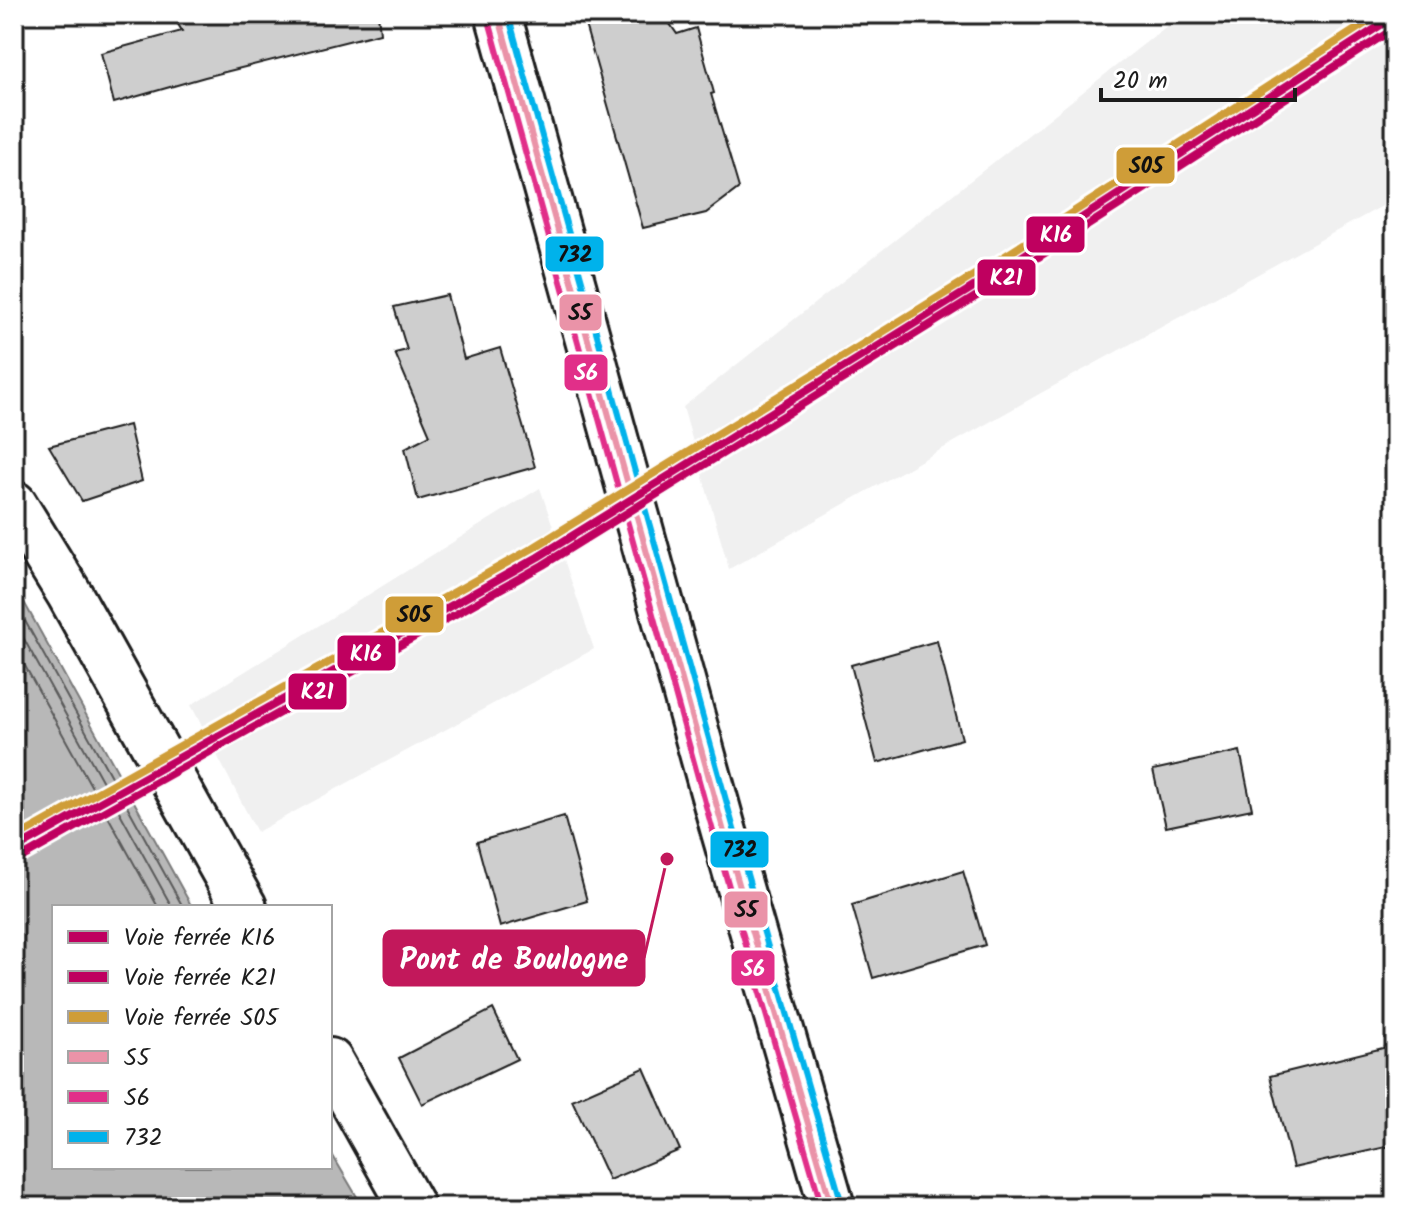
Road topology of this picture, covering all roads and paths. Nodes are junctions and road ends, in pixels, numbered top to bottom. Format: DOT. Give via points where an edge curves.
graph roads {
  1 [pos="498,14"];
  2 [pos="14,504"];
  3 [pos="243,905"];
  4 [pos="332,1065"];
  5 [pos="412,1207"];
  6 [pos="832,1207"];
  1 -- 6 [label="main road"];
  2 -- 3 [label="main road"];
  4 -- 5 [label="main road"];
}
